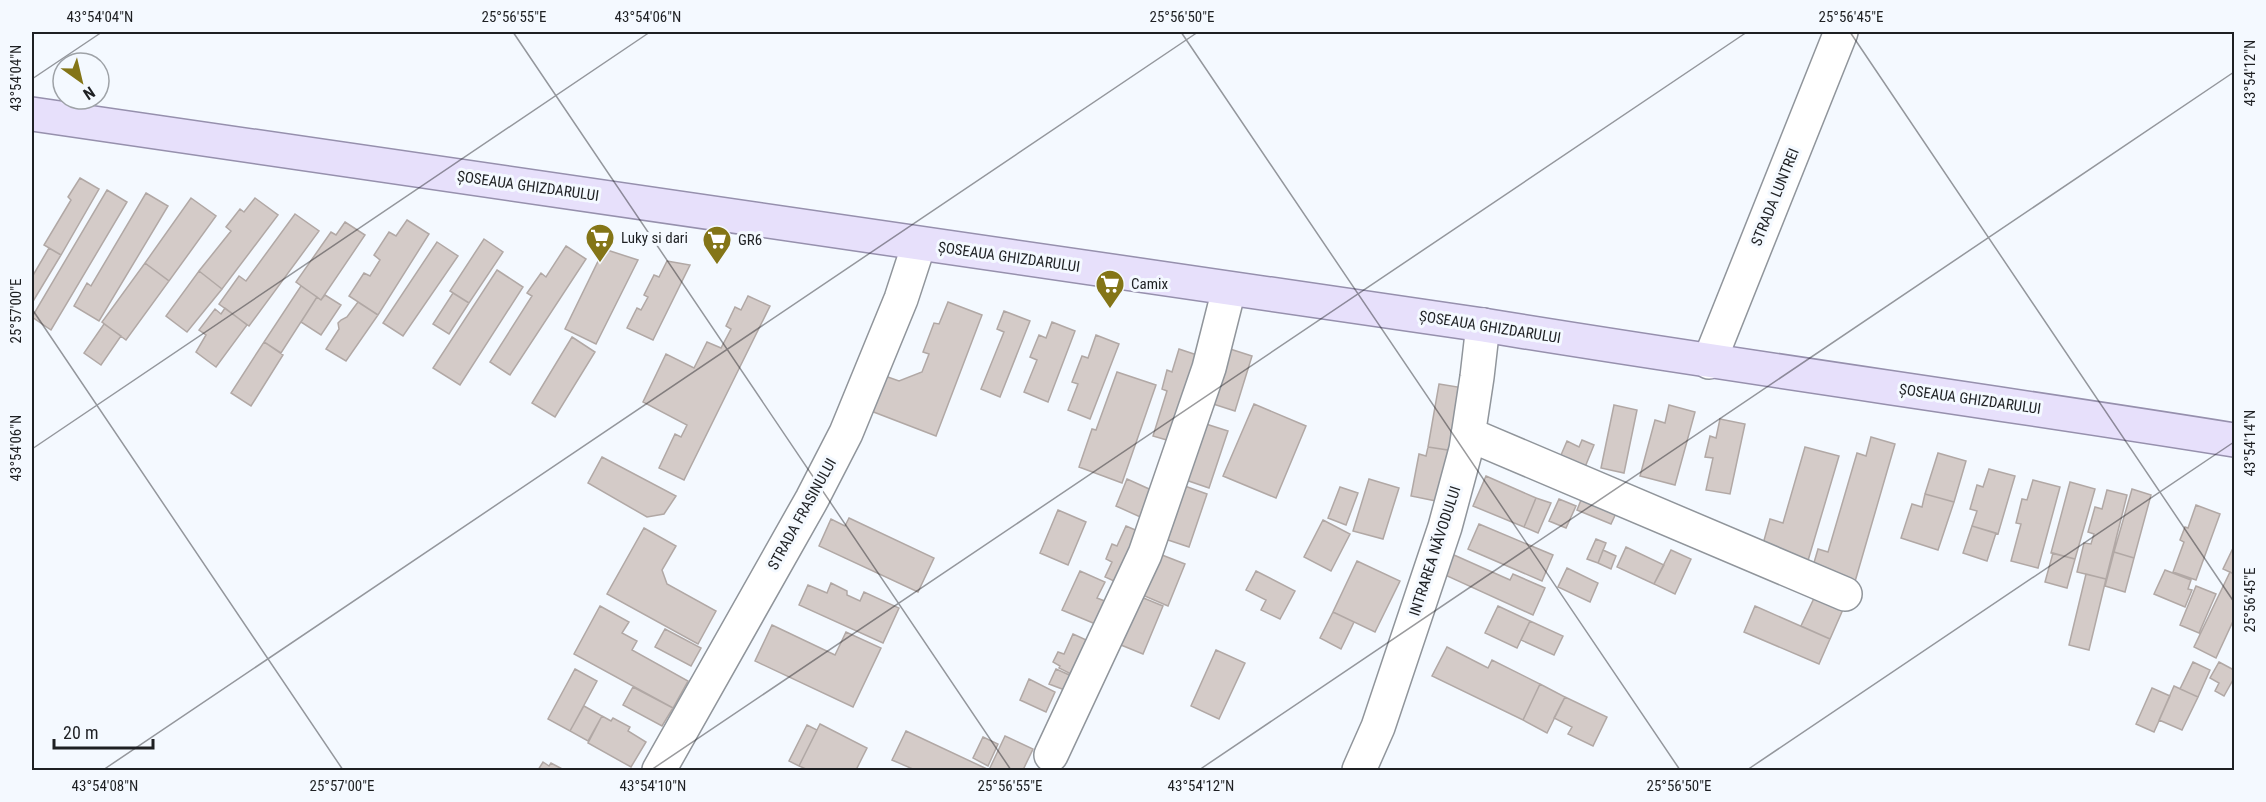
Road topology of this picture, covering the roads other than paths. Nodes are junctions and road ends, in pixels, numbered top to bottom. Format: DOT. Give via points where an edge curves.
graph roads {
  1 [pos="1841,32"];
  2 [pos="32,114"];
  3 [pos="918,244"];
  4 [pos="1229,289"];
  5 [pos="1483,325"];
  6 [pos="1709,362"];
  7 [pos="1468,434"];
  8 [pos="2235,440"];
  9 [pos="1845,594"];
  10 [pos="1051,755"];
  11 [pos="659,771"];
  12 [pos="1359,771"];
  1 -- 6 [label="street, STRADA LUNTREI"];
  2 -- 3 [label="main road, ȘOSEAUA GHIZDARULUI"];
  3 -- 4 [label="main road, ȘOSEAUA GHIZDARULUI"];
  3 -- 11 [label="street, STRADA FRASINULUI" via="901,298 846,433"];
  4 -- 5 [label="main road, ȘOSEAUA GHIZDARULUI"];
  4 -- 10 [label="street" via="1209,368 1144,554"];
  5 -- 6 [label="main road, ȘOSEAUA GHIZDARULUI"];
  5 -- 7 [label="street, INTRAREA NĂVODULUI"];
  6 -- 8 [label="main road, ȘOSEAUA GHIZDARULUI"];
  7 -- 9 [label="street"];
  7 -- 12 [label="street, INTRAREA NĂVODULUI" via="1445,527 1378,727"];
}
